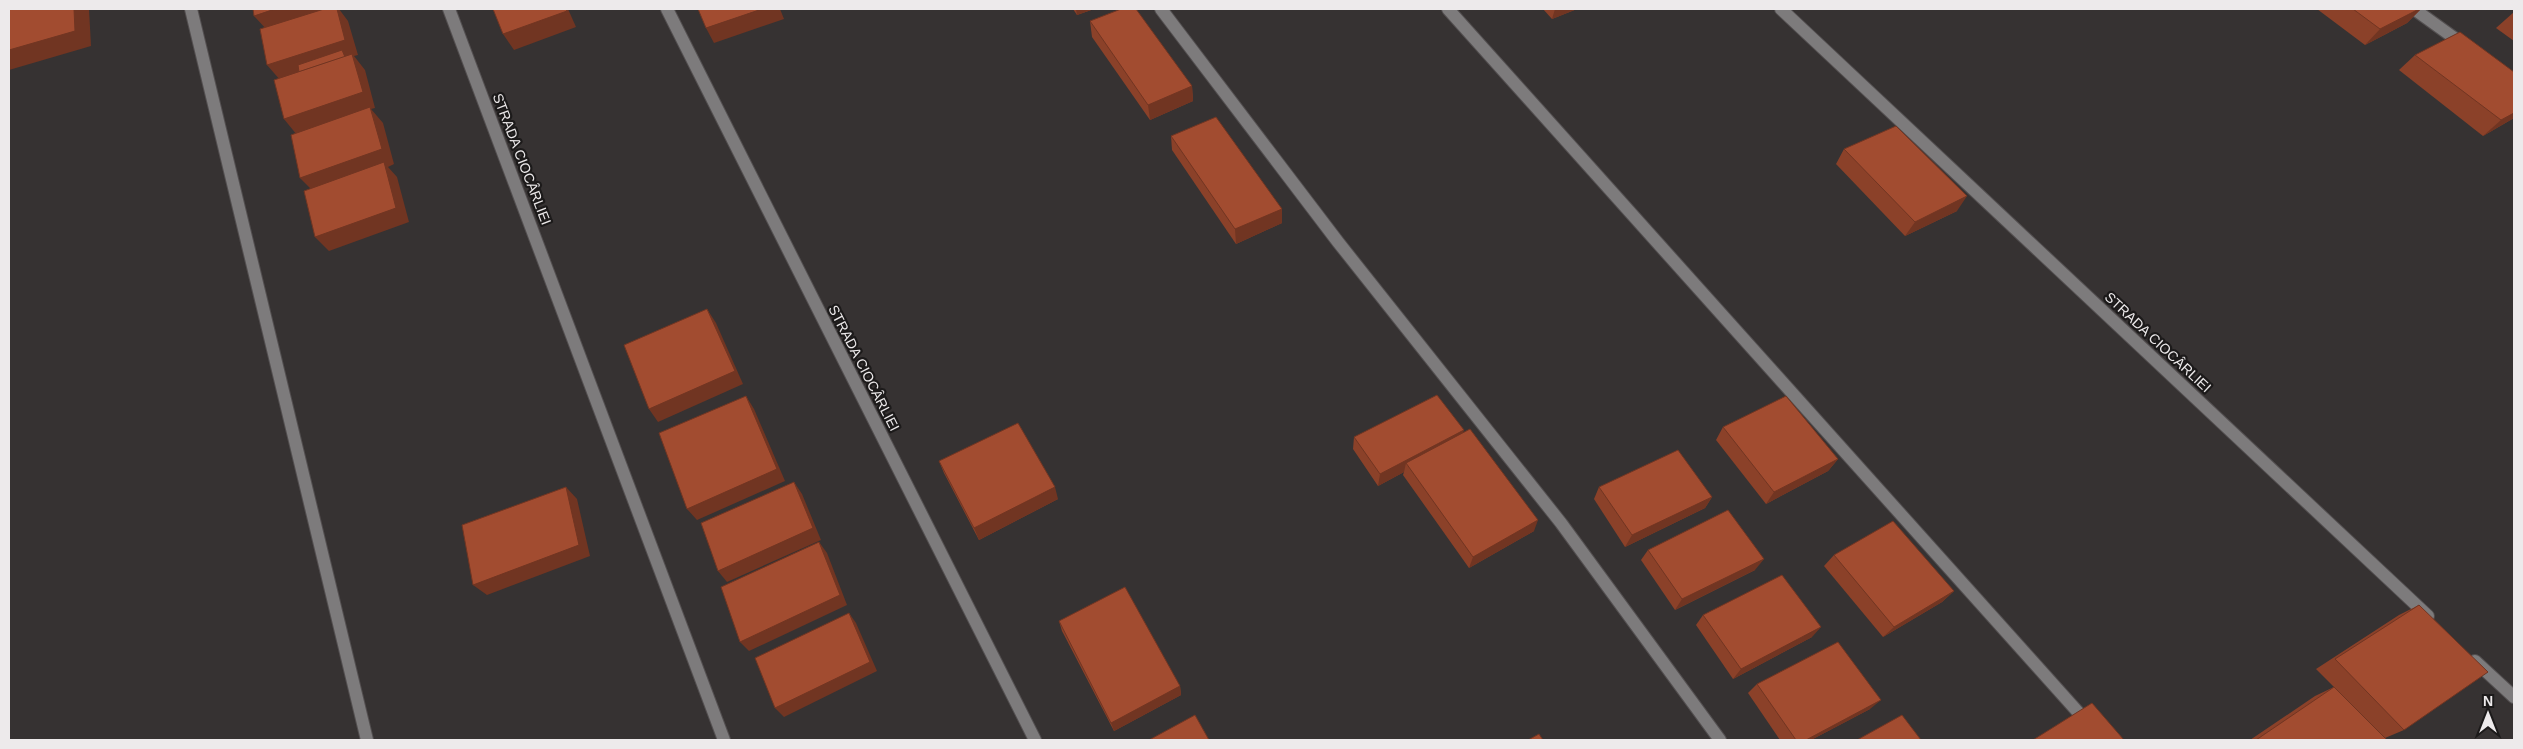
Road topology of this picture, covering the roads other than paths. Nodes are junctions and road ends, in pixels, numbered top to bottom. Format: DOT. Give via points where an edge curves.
graph roads {
  1 [pos="191,9"];
  2 [pos="449,9"];
  3 [pos="667,9"];
  4 [pos="1161,9"];
  5 [pos="1448,9"];
  6 [pos="1781,9"];
  7 [pos="2414,9"];
  8 [pos="2476,53"];
  9 [pos="2434,622"];
  10 [pos="2463,650"];
  11 [pos="2514,697"];
  12 [pos="367,740"];
  13 [pos="724,740"];
  14 [pos="1035,740"];
  15 [pos="1720,740"];
  16 [pos="2103,740"];
  1 -- 12 [label="street"];
  2 -- 13 [label="street, STRADA CIOCÂRLIEI"];
  3 -- 14 [label="street, STRADA CIOCÂRLIEI"];
  4 -- 15 [label="street" via="1338,242 1561,523"];
  5 -- 16 [label="street"];
  6 -- 9 [label="street, STRADA CIOCÂRLIEI"];
  7 -- 8 [label="street"];
  10 -- 11 [label="street"];
}
